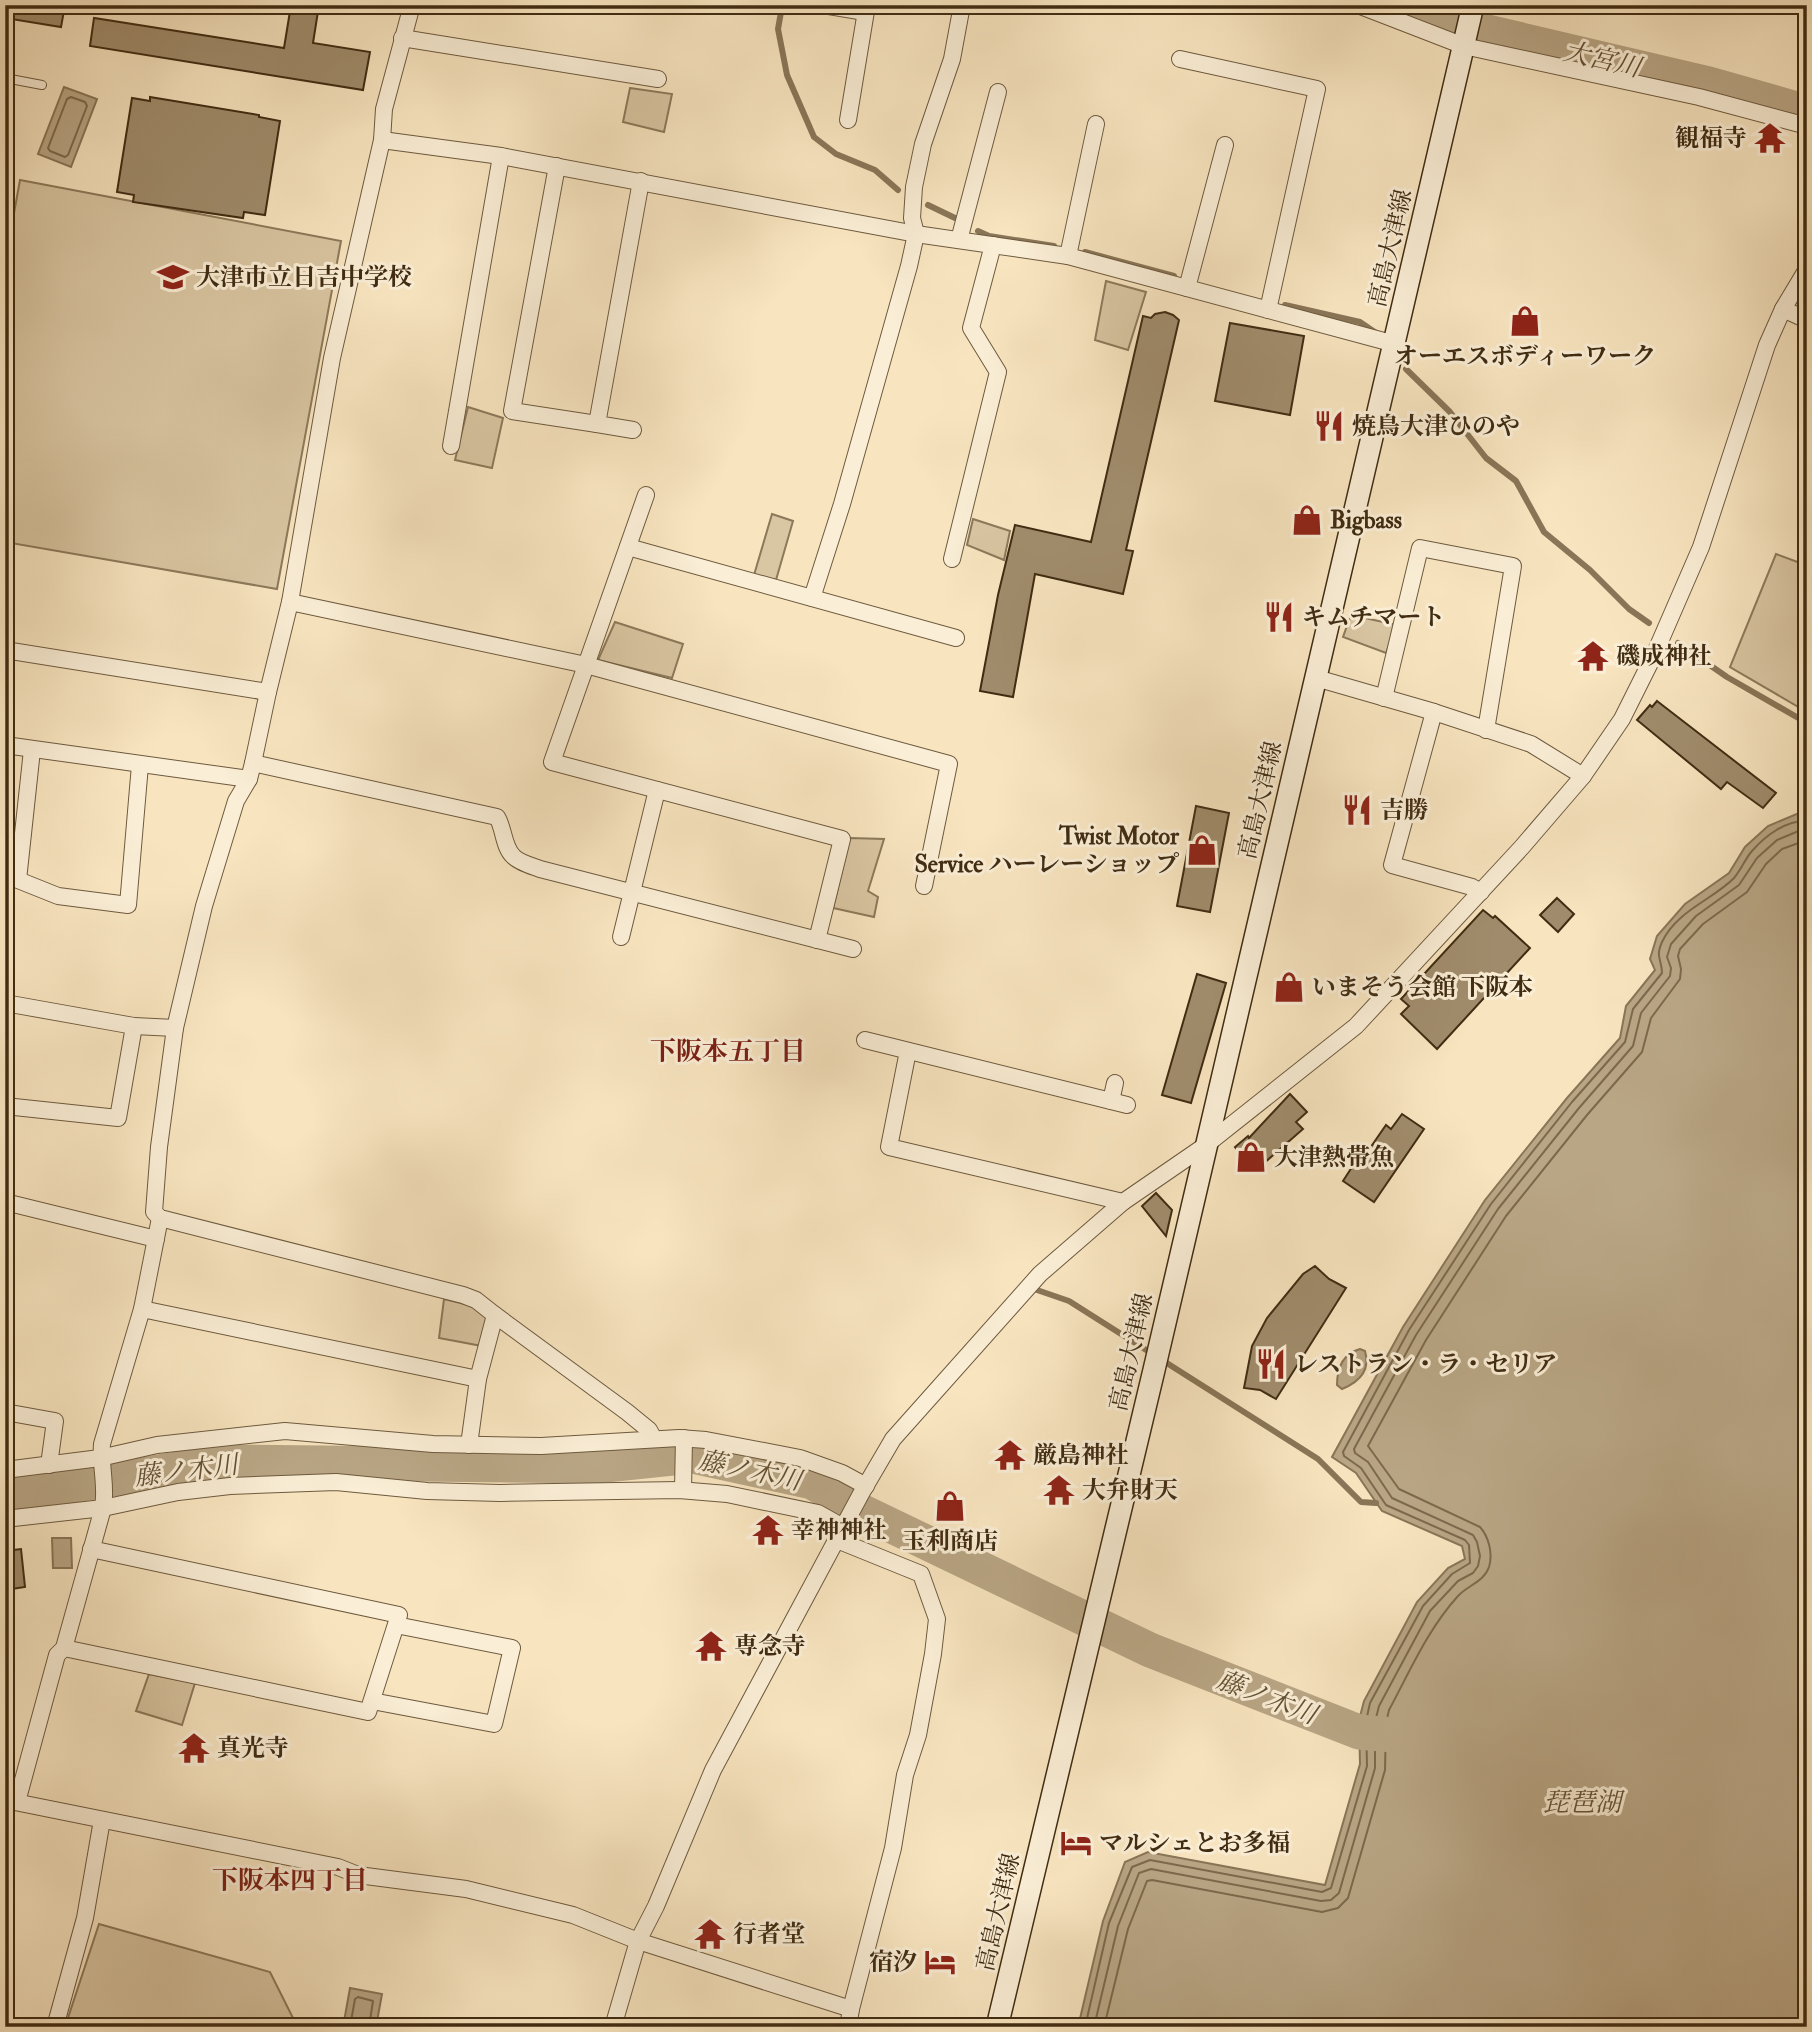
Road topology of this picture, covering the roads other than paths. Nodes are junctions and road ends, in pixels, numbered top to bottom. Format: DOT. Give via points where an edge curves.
graph roads {
  1 [pos="412,5"];
  2 [pos="823,5"];
  3 [pos="962,5"];
  4 [pos="1358,5"];
  5 [pos="866,9"];
  6 [pos="1472,9"];
  7 [pos="402,38"];
  8 [pos="1464,44"];
  9 [pos="1180,59"];
  10 [pos="5,78"];
  11 [pos="658,79"];
  12 [pos="42,85"];
  13 [pos="998,92"];
  14 [pos="848,120"];
  15 [pos="1096,124"];
  16 [pos="1807,126"];
  17 [pos="382,140"];
  18 [pos="1224,145"];
  19 [pos="501,156"];
  20 [pos="557,166"];
  21 [pos="641,181"];
  22 [pos="916,233"];
  23 [pos="959,240"];
  24 [pos="993,245"];
  25 [pos="1068,256"];
  26 [pos="1807,269"];
  27 [pos="1187,288"];
  28 [pos="1783,309"];
  29 [pos="1268,310"];
  30 [pos="1807,320"];
  31 [pos="1395,344"];
  32 [pos="597,424"];
  33 [pos="633,430"];
  34 [pos="451,446"];
  35 [pos="646,495"];
  36 [pos="628,547"];
  37 [pos="952,559"];
  38 [pos="812,598"];
  39 [pos="290,602"];
  40 [pos="956,638"];
  41 [pos="5,650"];
  42 [pos="586,665"];
  43 [pos="1316,678"];
  44 [pos="268,692"];
  45 [pos="1384,698"];
  46 [pos="1434,712"];
  47 [pos="1486,730"];
  48 [pos="5,745"];
  49 [pos="32,750"];
  50 [pos="253,763"];
  51 [pos="140,765"];
  52 [pos="1583,776"];
  53 [pos="249,779"];
  54 [pos="657,790"];
  55 [pos="924,886"];
  56 [pos="1481,892"];
  57 [pos="632,893"];
  58 [pos="621,937"];
  59 [pos="817,940"];
  60 [pos="853,949"];
  61 [pos="5,1003"];
  62 [pos="134,1026"];
  63 [pos="176,1028"];
  64 [pos="865,1040"];
  65 [pos="908,1051"];
  66 [pos="1115,1083"];
  67 [pos="5,1107"];
  68 [pos="1206,1145"];
  69 [pos="5,1202"];
  70 [pos="1123,1202"];
  71 [pos="160,1218"];
  72 [pos="156,1239"];
  73 [pos="142,1308"];
  74 [pos="495,1315"];
  75 [pos="478,1379"];
  76 [pos="5,1412"];
  77 [pos="654,1438"];
  78 [pos="684,1438"];
  79 [pos="469,1445"];
  80 [pos="100,1461"];
  81 [pos="49,1465"];
  82 [pos="5,1470"];
  83 [pos="864,1489"];
  84 [pos="683,1490"];
  85 [pos="104,1502"];
  86 [pos="5,1519"];
  87 [pos="842,1529"];
  88 [pos="91,1549"];
  89 [pos="396,1625"];
  90 [pos="64,1648"];
  91 [pos="372,1700"];
  92 [pos="11,1801"];
  93 [pos="102,1820"];
  94 [pos="638,1941"];
  95 [pos="851,2009"];
  96 [pos="5,2025"];
  97 [pos="18,2027"];
  98 [pos="55,2027"];
  99 [pos="613,2027"];
  100 [pos="848,2027"];
  101 [pos="997,2027"];
  1 -- 7 [label="street"];
  2 -- 5 [label="street"];
  3 -- 22 [label="street" via="952,59 923,144 914,187"];
  4 -- 8 [label="street"];
  5 -- 14 [label="street"];
  6 -- 8 [label="main road, 高島大津線"];
  7 -- 11 [label="street"];
  7 -- 17 [label="street" via="384,109"];
  8 -- 16 [label="street"];
  8 -- 31 [label="main road, 高島大津線"];
  9 -- 29 [label="street" via="1317,89"];
  10 -- 12 [label="lane"];
  13 -- 23 [label="street"];
  15 -- 25 [label="street"];
  17 -- 19 [label="street"];
  17 -- 39 [label="street" via="332,358"];
  18 -- 27 [label="street"];
  19 -- 20 [label="street"];
  19 -- 34 [label="street"];
  20 -- 21 [label="street"];
  20 -- 32 [label="street" via="512,411"];
  21 -- 22 [label="street"];
  21 -- 32 [label="street"];
  22 -- 23 [label="street"];
  22 -- 38 [label="street"];
  23 -- 24 [label="street"];
  24 -- 25 [label="street"];
  24 -- 37 [label="street" via="971,328 998,372"];
  25 -- 27 [label="street"];
  26 -- 28 [label="street"];
  27 -- 29 [label="street"];
  28 -- 30 [label="street"];
  28 -- 52 [label="street" via="1695,558 1655,653 1622,719"];
  29 -- 31 [label="street"];
  31 -- 43 [label="main road, 高島大津線"];
  32 -- 33 [label="street"];
  35 -- 36 [label="street"];
  36 -- 38 [label="street"];
  36 -- 42 [label="street"];
  38 -- 40 [label="street"];
  39 -- 42 [label="street"];
  39 -- 44 [label="street"];
  41 -- 44 [label="street"];
  42 -- 54 [label="street" via="552,762"];
  42 -- 55 [label="street" via="948,764"];
  43 -- 45 [label="street"];
  43 -- 68 [label="main road, 高島大津線"];
  44 -- 50 [label="street"];
  45 -- 46 [label="street"];
  45 -- 47 [label="street" via="1420,548 1513,566"];
  46 -- 47 [label="street"];
  46 -- 56 [label="street" via="1392,865"];
  47 -- 52 [label="street" via="1531,744"];
  48 -- 49 [label="street"];
  49 -- 51 [label="street"];
  49 -- 51 [label="street" via="18,880 58,896 128,905"];
  50 -- 53 [label="street"];
  50 -- 57 [label="street" via="497,817 513,856 540,869"];
  51 -- 53 [label="street"];
  52 -- 56 [label="street"];
  53 -- 63 [label="street" via="236,801 204,906"];
  54 -- 57 [label="street"];
  54 -- 59 [label="street" via="842,839"];
  56 -- 68 [label="street" via="1356,1026"];
  57 -- 58 [label="street"];
  57 -- 59 [label="street"];
  59 -- 60 [label="street"];
  61 -- 62 [label="street"];
  62 -- 63 [label="street"];
  62 -- 67 [label="street" via="118,1118"];
  63 -- 71 [label="street" via="159,1147 154,1212"];
  64 -- 65 [label="street"];
  65 -- 66 [label="street" via="1119,1103"];
  65 -- 70 [label="street" via="889,1147"];
  68 -- 70 [label="street"];
  68 -- 101 [label="main road, 高島大津線"];
  69 -- 72 [label="street"];
  70 -- 83 [label="street" via="1040,1274 1004,1313 893,1439"];
  71 -- 72 [label="street"];
  71 -- 74 [label="street" via="463,1295"];
  72 -- 73 [label="street"];
  73 -- 75 [label="street"];
  73 -- 80 [label="street"];
  74 -- 75 [label="street"];
  74 -- 77 [label="street" via="627,1412"];
  75 -- 79 [label="street"];
  76 -- 81 [label="street" via="55,1420"];
  77 -- 78 [label="street"];
  77 -- 79 [label="street" via="541,1447"];
  78 -- 83 [label="street" via="800,1458 842,1473"];
  78 -- 84 [label="street"];
  79 -- 80 [label="street" via="285,1431 157,1445"];
  80 -- 81 [label="street"];
  80 -- 85 [label="street"];
  81 -- 82 [label="street"];
  83 -- 87 [label="street"];
  84 -- 85 [label="street" via="500,1493 336,1482 230,1486"];
  84 -- 87 [label="street" via="780,1503 818,1513"];
  85 -- 86 [label="street"];
  85 -- 88 [label="street"];
  87 -- 94 [label="street" via="713,1769"];
  87 -- 95 [label="street" via="921,1574 937,1619 918,1735"];
  88 -- 89 [label="street" via="399,1615"];
  88 -- 90 [label="street"];
  89 -- 91 [label="street"];
  89 -- 91 [label="street" via="512,1648 494,1724"];
  90 -- 91 [label="street" via="368,1712"];
  90 -- 92 [label="street" via="57,1656"];
  92 -- 93 [label="street"];
  93 -- 94 [label="street" via="338,1867 358,1875 466,1889 572,1915"];
  93 -- 98 [label="street" via="85,1918"];
  94 -- 95 [label="street"];
  94 -- 99 [label="street"];
  95 -- 100 [label="street"];
  96 -- 97 [label="street"];
}
